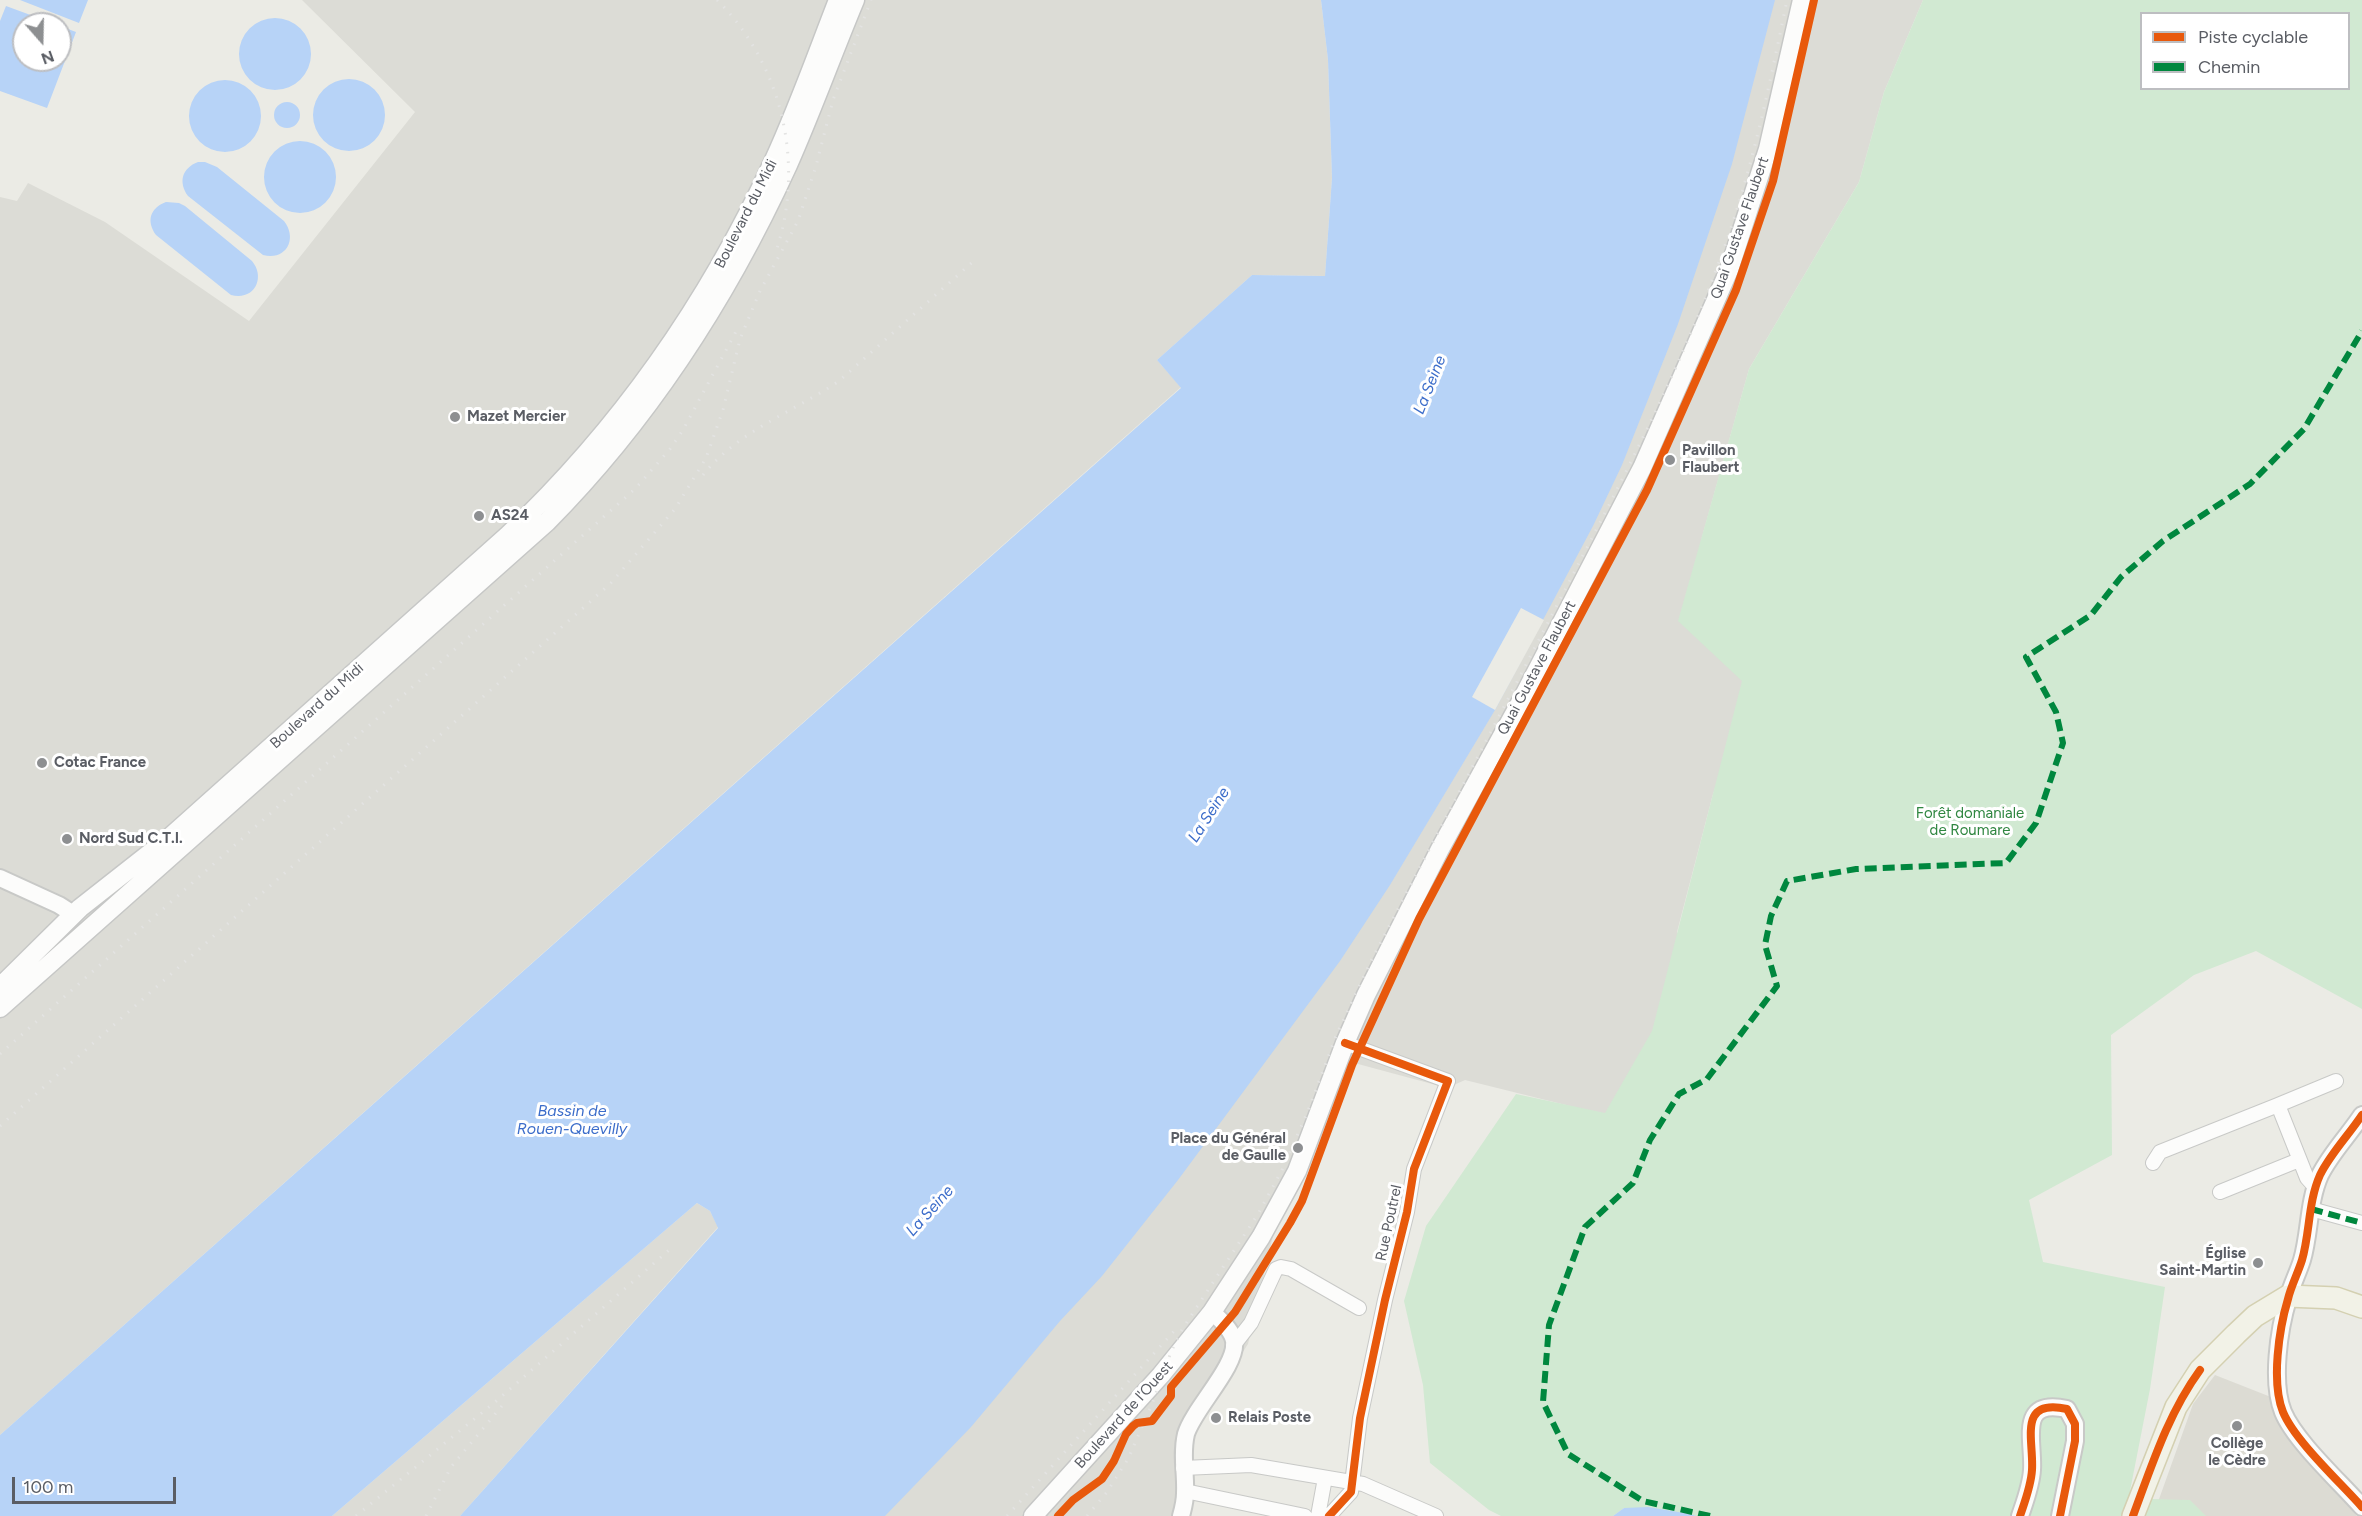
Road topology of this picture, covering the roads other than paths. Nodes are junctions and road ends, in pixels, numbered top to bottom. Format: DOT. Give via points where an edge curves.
graph roads {
  1 [pos="838,0"];
  2 [pos="855,0"];
  3 [pos="1802,0"];
  4 [pos="651,402"];
  5 [pos="625,414"];
  6 [pos="556,513"];
  7 [pos="0,878"];
  8 [pos="83,920"];
  9 [pos="0,987"];
  10 [pos="0,1006"];
  11 [pos="1345,1043"];
  12 [pos="2336,1082"];
  13 [pos="2278,1105"];
  14 [pos="2362,1115"];
  15 [pos="2300,1160"];
  16 [pos="2152,1163"];
  17 [pos="2316,1188"];
  18 [pos="2220,1192"];
  19 [pos="2311,1209"];
  20 [pos="2362,1223"];
  21 [pos="2288,1296"];
  22 [pos="2362,1307"];
  23 [pos="1359,1308"];
  24 [pos="1212,1312"];
  25 [pos="1233,1347"];
  26 [pos="1183,1468"];
  27 [pos="1325,1478"];
  28 [pos="1353,1483"];
  29 [pos="1185,1491"];
  30 [pos="2362,1506"];
  31 [pos="1033,1516"];
  32 [pos="1181,1516"];
  33 [pos="1305,1516"];
  34 [pos="1318,1516"];
  35 [pos="1329,1516"];
  36 [pos="1436,1516"];
  37 [pos="2020,1516"];
  38 [pos="2060,1516"];
  39 [pos="2133,1516"];
  1 -- 5 [label="main road, Boulevard du Midi" via="791,121 748,214 685,324"];
  2 -- 4 [label="main road, Boulevard du Midi" via="766,210 716,303"];
  3 -- 11 [label="main road, Quai Gustave Flaubert" via="1753,199 1729,270 1652,447 1435,860"];
  4 -- 5 [label="main road, Boulevard du Midi"];
  4 -- 6 [label="main road, Boulevard du Midi"];
  5 -- 6 [label="main road, Boulevard du Midi" via="571,486"];
  5 -- 8 [label="main road, Boulevard du Midi" via="500,543 169,838"];
  6 -- 8 [label="main road, Boulevard du Midi"];
  7 -- 8 [label="street"];
  8 -- 9 [label="main road, Boulevard du Midi"];
  8 -- 10 [label="main road, Boulevard du Midi"];
  11 -- 24 [label="main road, Quai Gustave Flaubert" via="1297,1171 1261,1237"];
  11 -- 28 [label="street, Rue Poutrel" via="1448,1081 1414,1169 1360,1418"];
  12 -- 13 [label="street"];
  13 -- 15 [label="street"];
  13 -- 16 [label="street" via="2160,1152"];
  14 -- 17 [label="street" via="2323,1170"];
  15 -- 17 [label="street"];
  15 -- 18 [label="street"];
  17 -- 19 [label="street"];
  19 -- 20 [label="street"];
  19 -- 21 [label="street" via="2302,1260"];
  21 -- 22 [label="main road" via="2336,1298"];
  21 -- 30 [label="street" via="2277,1383 2282,1409 2295,1432"];
  21 -- 39 [label="main road" via="2235,1334 2186,1389 2166,1428"];
  23 -- 25 [label="street" via="1281,1267 1276,1269 1251,1323"];
  24 -- 25 [label="street" via="1229,1332"];
  24 -- 31 [label="main road, Boulevard de l'Ouest" via="1161,1375"];
  25 -- 26 [label="street" via="1225,1371 1191,1421"];
  26 -- 27 [label="street" via="1251,1465"];
  26 -- 29 [label="street"];
  27 -- 28 [label="street"];
  27 -- 34 [label="street"];
  28 -- 35 [label="street" via="1351,1492"];
  28 -- 36 [label="street"];
  29 -- 32 [label="street"];
  29 -- 33 [label="street"];
  37 -- 38 [label="street" via="2032,1469 2029,1424 2038,1411 2053,1406 2067,1409 2075,1424"];
}
